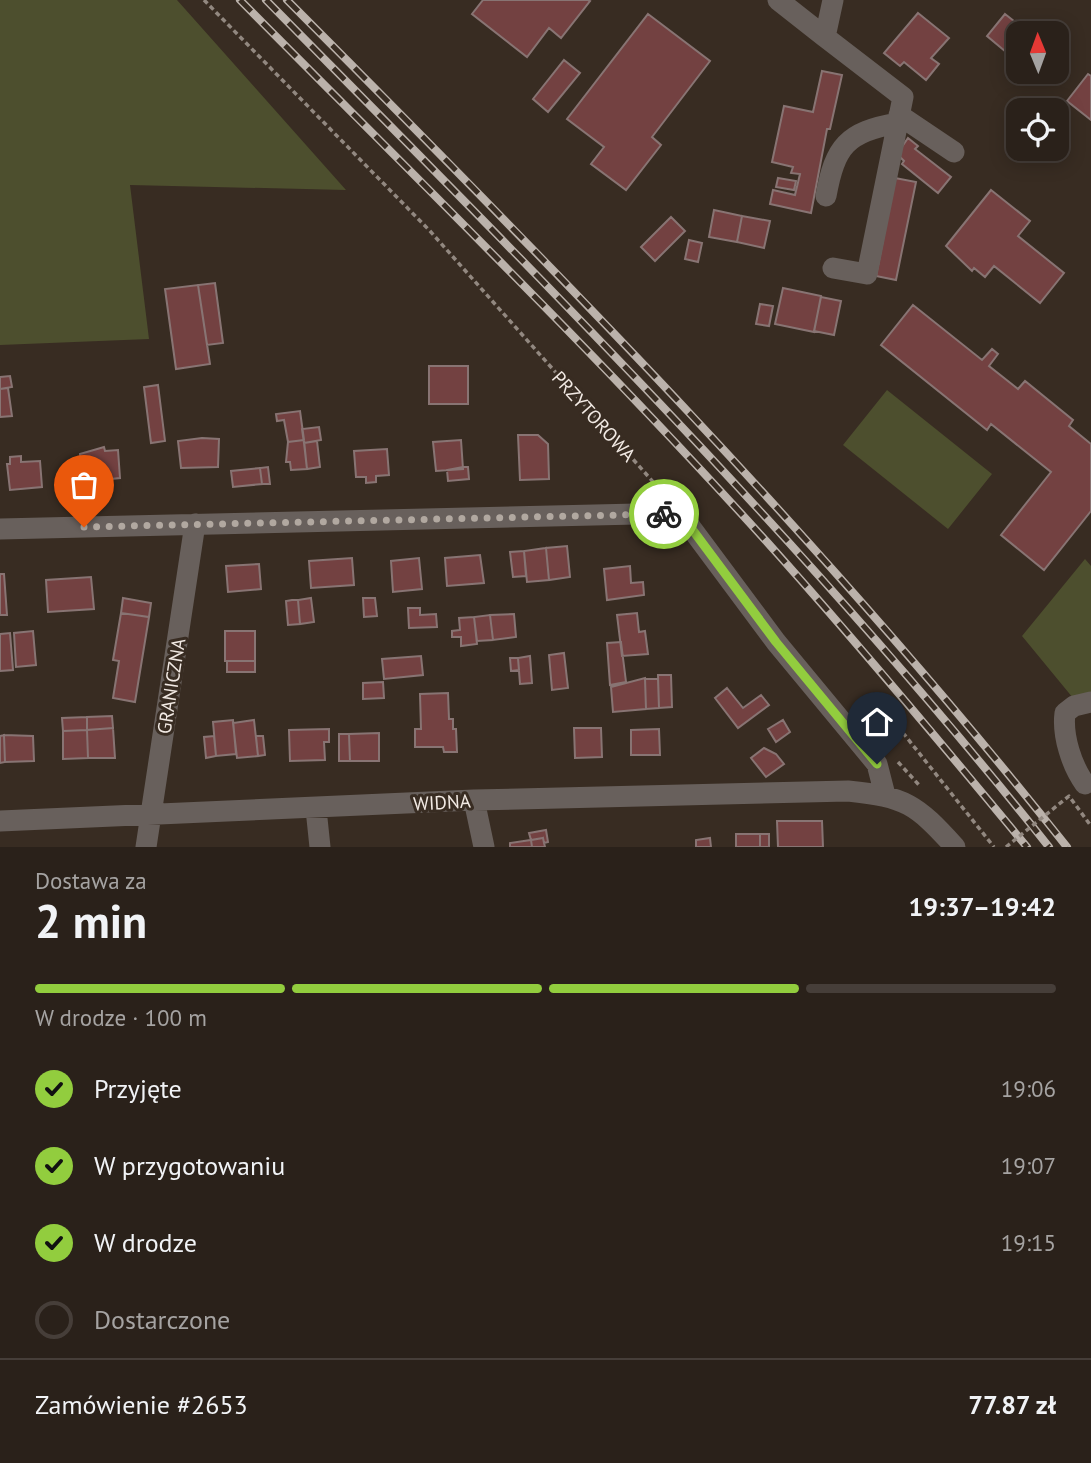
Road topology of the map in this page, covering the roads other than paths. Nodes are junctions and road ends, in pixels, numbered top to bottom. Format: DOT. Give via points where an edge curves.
graph roads {
  1 [pos="778,0"];
  2 [pos="833,0"];
  3 [pos="825,37"];
  4 [pos="898,119"];
  5 [pos="954,152"];
  6 [pos="827,196"];
  7 [pos="833,268"];
  8 [pos="195,524"];
  9 [pos="0,529"];
  10 [pos="1091,702"];
  11 [pos="1085,785"];
  12 [pos="885,795"];
  13 [pos="474,800"];
  14 [pos="316,809"];
  15 [pos="151,816"];
  16 [pos="0,821"];
  17 [pos="146,847"];
  18 [pos="320,847"];
  19 [pos="484,847"];
  20 [pos="954,847"];
  1 -- 3 [label="street"];
  2 -- 3 [label="street"];
  3 -- 4 [label="street" via="902,97"];
  4 -- 5 [label="street"];
  4 -- 6 [label="street" via="848,140 832,164"];
  4 -- 7 [label="street" via="867,274"];
  8 -- 9 [label="street"];
  8 -- 12 [label="street" via="680,513 776,642 877,764"];
  8 -- 15 [label="street, GRANICZNA"];
  10 -- 11 [label="street" via="1065,713 1063,726"];
  12 -- 13 [label="street, WIDNA"];
  12 -- 20 [label="street" via="911,804"];
  13 -- 14 [label="street, WIDNA"];
  13 -- 19 [label="street"];
  14 -- 15 [label="street, WIDNA"];
  14 -- 18 [label="street"];
  15 -- 16 [label="street, WIDNA"];
  15 -- 17 [label="street, GRANICZNA"];
}
